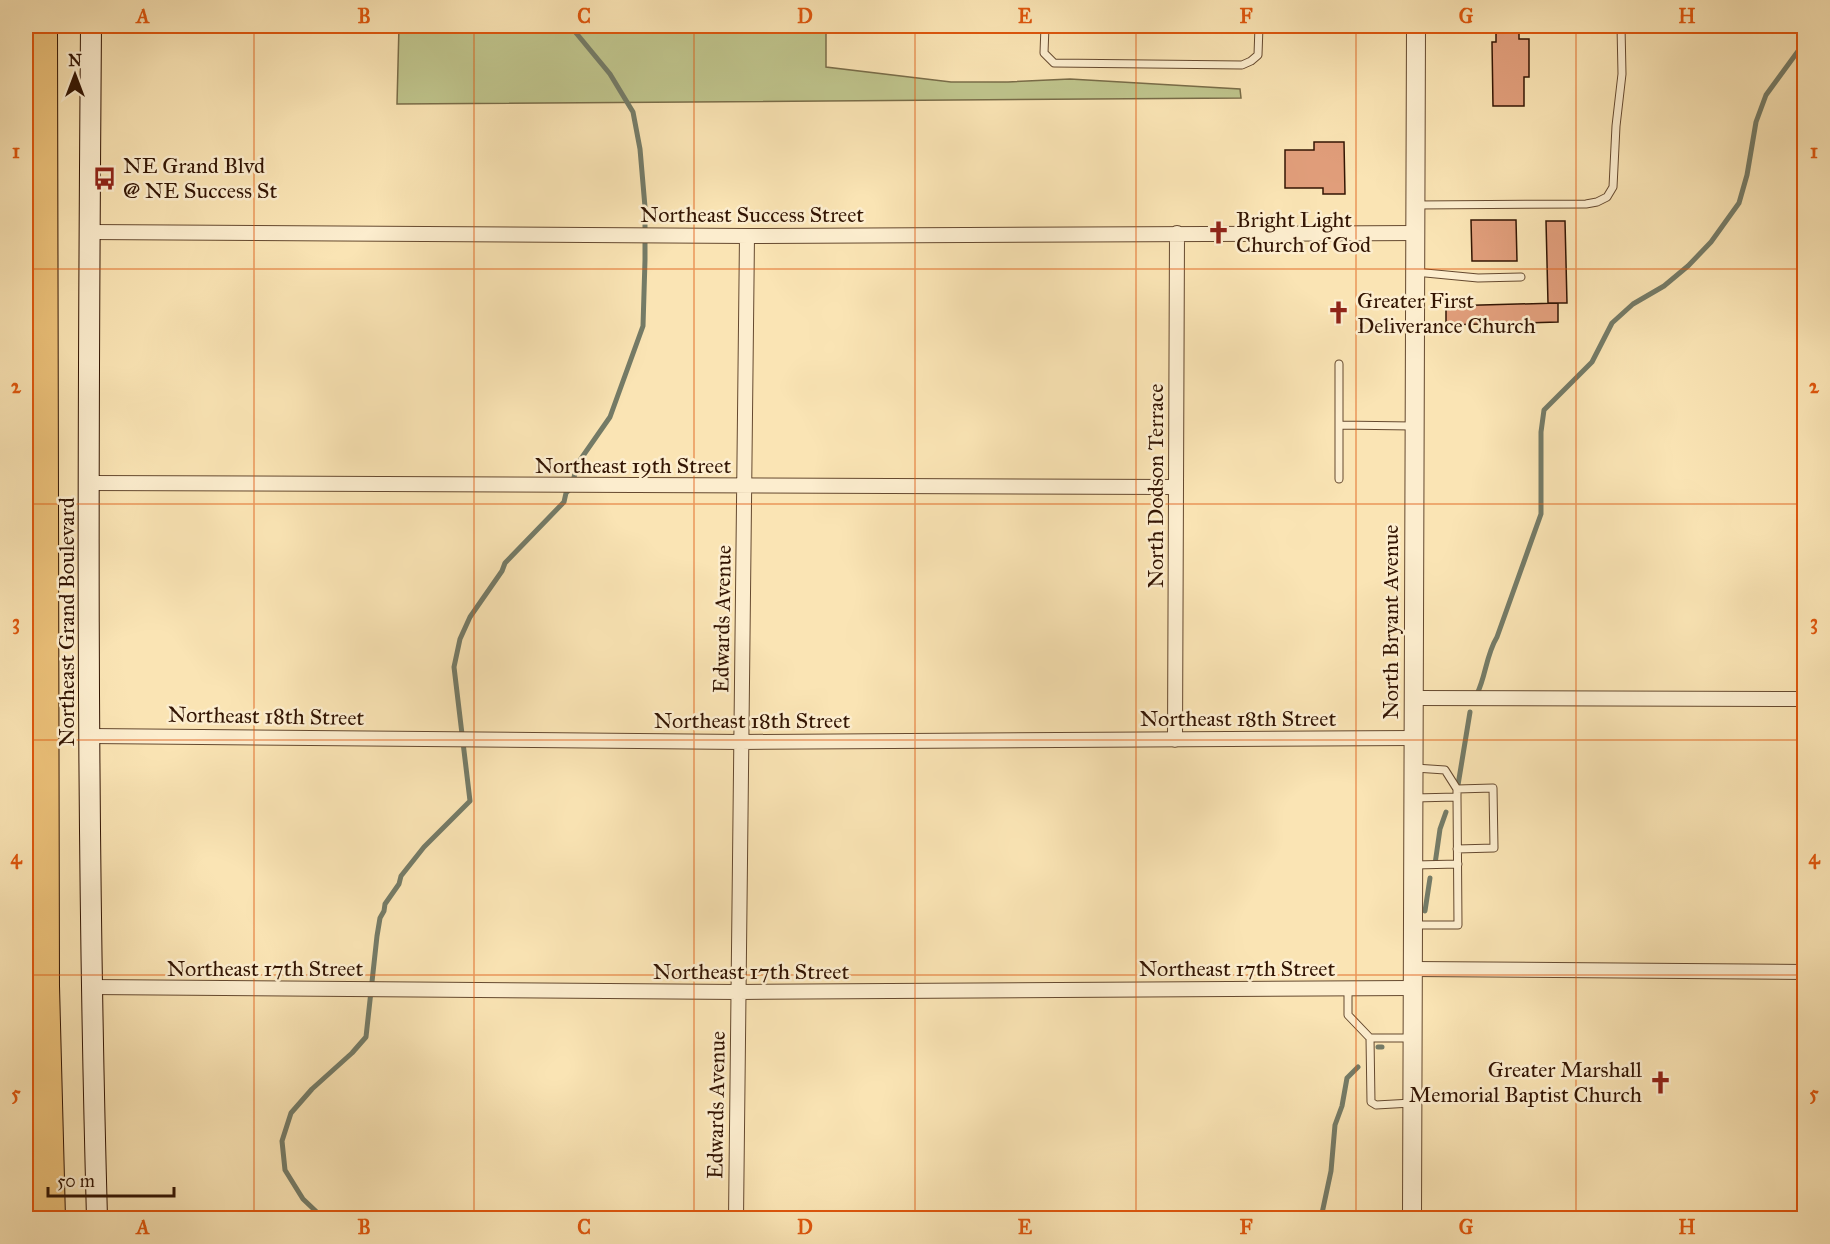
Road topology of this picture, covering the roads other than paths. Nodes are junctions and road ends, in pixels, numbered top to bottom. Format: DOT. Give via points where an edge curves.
graph roads {
  1 [pos="44,26"];
  2 [pos="91,26"];
  3 [pos="1045,26"];
  4 [pos="1259,26"];
  5 [pos="1416,26"];
  6 [pos="1621,26"];
  7 [pos="1416,205"];
  8 [pos="89,232"];
  9 [pos="1177,233"];
  10 [pos="1416,233"];
  11 [pos="747,236"];
  12 [pos="1415,273"];
  13 [pos="1521,277"];
  14 [pos="1339,364"];
  15 [pos="1339,426"];
  16 [pos="1415,426"];
  17 [pos="1338,479"];
  18 [pos="89,483"];
  19 [pos="745,487"];
  20 [pos="1176,487"];
  21 [pos="1413,698"];
  22 [pos="1804,699"];
  23 [pos="91,736"];
  24 [pos="1413,738"];
  25 [pos="1175,740"];
  26 [pos="741,741"];
  27 [pos="1413,768"];
  28 [pos="1457,793"];
  29 [pos="1412,798"];
  30 [pos="1457,849"];
  31 [pos="1458,864"];
  32 [pos="1412,865"];
  33 [pos="1412,925"];
  34 [pos="1412,969"];
  35 [pos="1804,972"];
  36 [pos="91,987"];
  37 [pos="1348,988"];
  38 [pos="1411,988"];
  39 [pos="739,992"];
  40 [pos="26,1028"];
  41 [pos="1370,1038"];
  42 [pos="1412,1038"];
  43 [pos="1412,1103"];
  44 [pos="31,1218"];
  45 [pos="52,1218"];
  46 [pos="97,1218"];
  47 [pos="736,1218"];
  48 [pos="1412,1218"];
  1 -- 45 [label="highway" via="46,974"];
  2 -- 8 [label="main road, Northeast Grand Boulevard"];
  3 -- 4 [label="lane" via="1044,53 1054,63 1242,65 1258,55"];
  5 -- 7 [label="street, North Bryant Avenue"];
  6 -- 7 [label="lane" via="1622,74 1613,187 1606,197 1586,204"];
  7 -- 10 [label="street, North Bryant Avenue"];
  8 -- 11 [label="street, Northeast Success Street"];
  8 -- 18 [label="main road, Northeast Grand Boulevard"];
  9 -- 10 [label="street, Northeast Success Street"];
  9 -- 11 [label="street, Northeast Success Street"];
  9 -- 20 [label="street, North Dodson Terrace"];
  10 -- 12 [label="street, North Bryant Avenue"];
  11 -- 19 [label="street, Edwards Avenue"];
  12 -- 13 [label="lane"];
  12 -- 16 [label="street, North Bryant Avenue"];
  14 -- 15 [label="lane"];
  15 -- 16 [label="lane"];
  15 -- 17 [label="lane"];
  16 -- 21 [label="street, North Bryant Avenue"];
  18 -- 19 [label="street, Northeast 19th Street"];
  18 -- 23 [label="main road, Northeast Grand Boulevard"];
  19 -- 20 [label="street, Northeast 19th Street"];
  19 -- 26 [label="street, Edwards Avenue"];
  20 -- 25 [label="street, North Dodson Terrace"];
  21 -- 22 [label="street"];
  21 -- 24 [label="street, North Bryant Avenue"];
  23 -- 26 [label="street, Northeast 18th Street"];
  23 -- 36 [label="main road, Northeast Grand Boulevard"];
  24 -- 25 [label="street, Northeast 18th Street"];
  24 -- 27 [label="street, North Bryant Avenue"];
  25 -- 26 [label="street, Northeast 18th Street"];
  26 -- 39 [label="street, Edwards Avenue"];
  27 -- 28 [label="lane" via="1444,770"];
  27 -- 29 [label="street, North Bryant Avenue"];
  28 -- 29 [label="lane"];
  28 -- 30 [label="lane"];
  28 -- 30 [label="lane" via="1492,788 1494,848"];
  29 -- 32 [label="street, North Bryant Avenue"];
  30 -- 31 [label="lane"];
  31 -- 32 [label="lane"];
  31 -- 33 [label="lane" via="1458,925"];
  32 -- 33 [label="street, North Bryant Avenue"];
  33 -- 34 [label="street, North Bryant Avenue"];
  34 -- 35 [label="street"];
  34 -- 38 [label="street, North Bryant Avenue"];
  36 -- 39 [label="street, Northeast 17th Street"];
  36 -- 46 [label="main road, Northeast Grand Boulevard"];
  37 -- 38 [label="street, Northeast 17th Street"];
  37 -- 39 [label="street, Northeast 17th Street"];
  37 -- 41 [label="lane" via="1348,1015"];
  38 -- 42 [label="street, North Bryant Avenue"];
  39 -- 47 [label="street, Edwards Avenue"];
  40 -- 44 [label="highway"];
  41 -- 42 [label="lane"];
  41 -- 43 [label="lane" via="1371,1102"];
  42 -- 43 [label="street, North Bryant Avenue"];
  43 -- 48 [label="street, North Bryant Avenue"];
}
